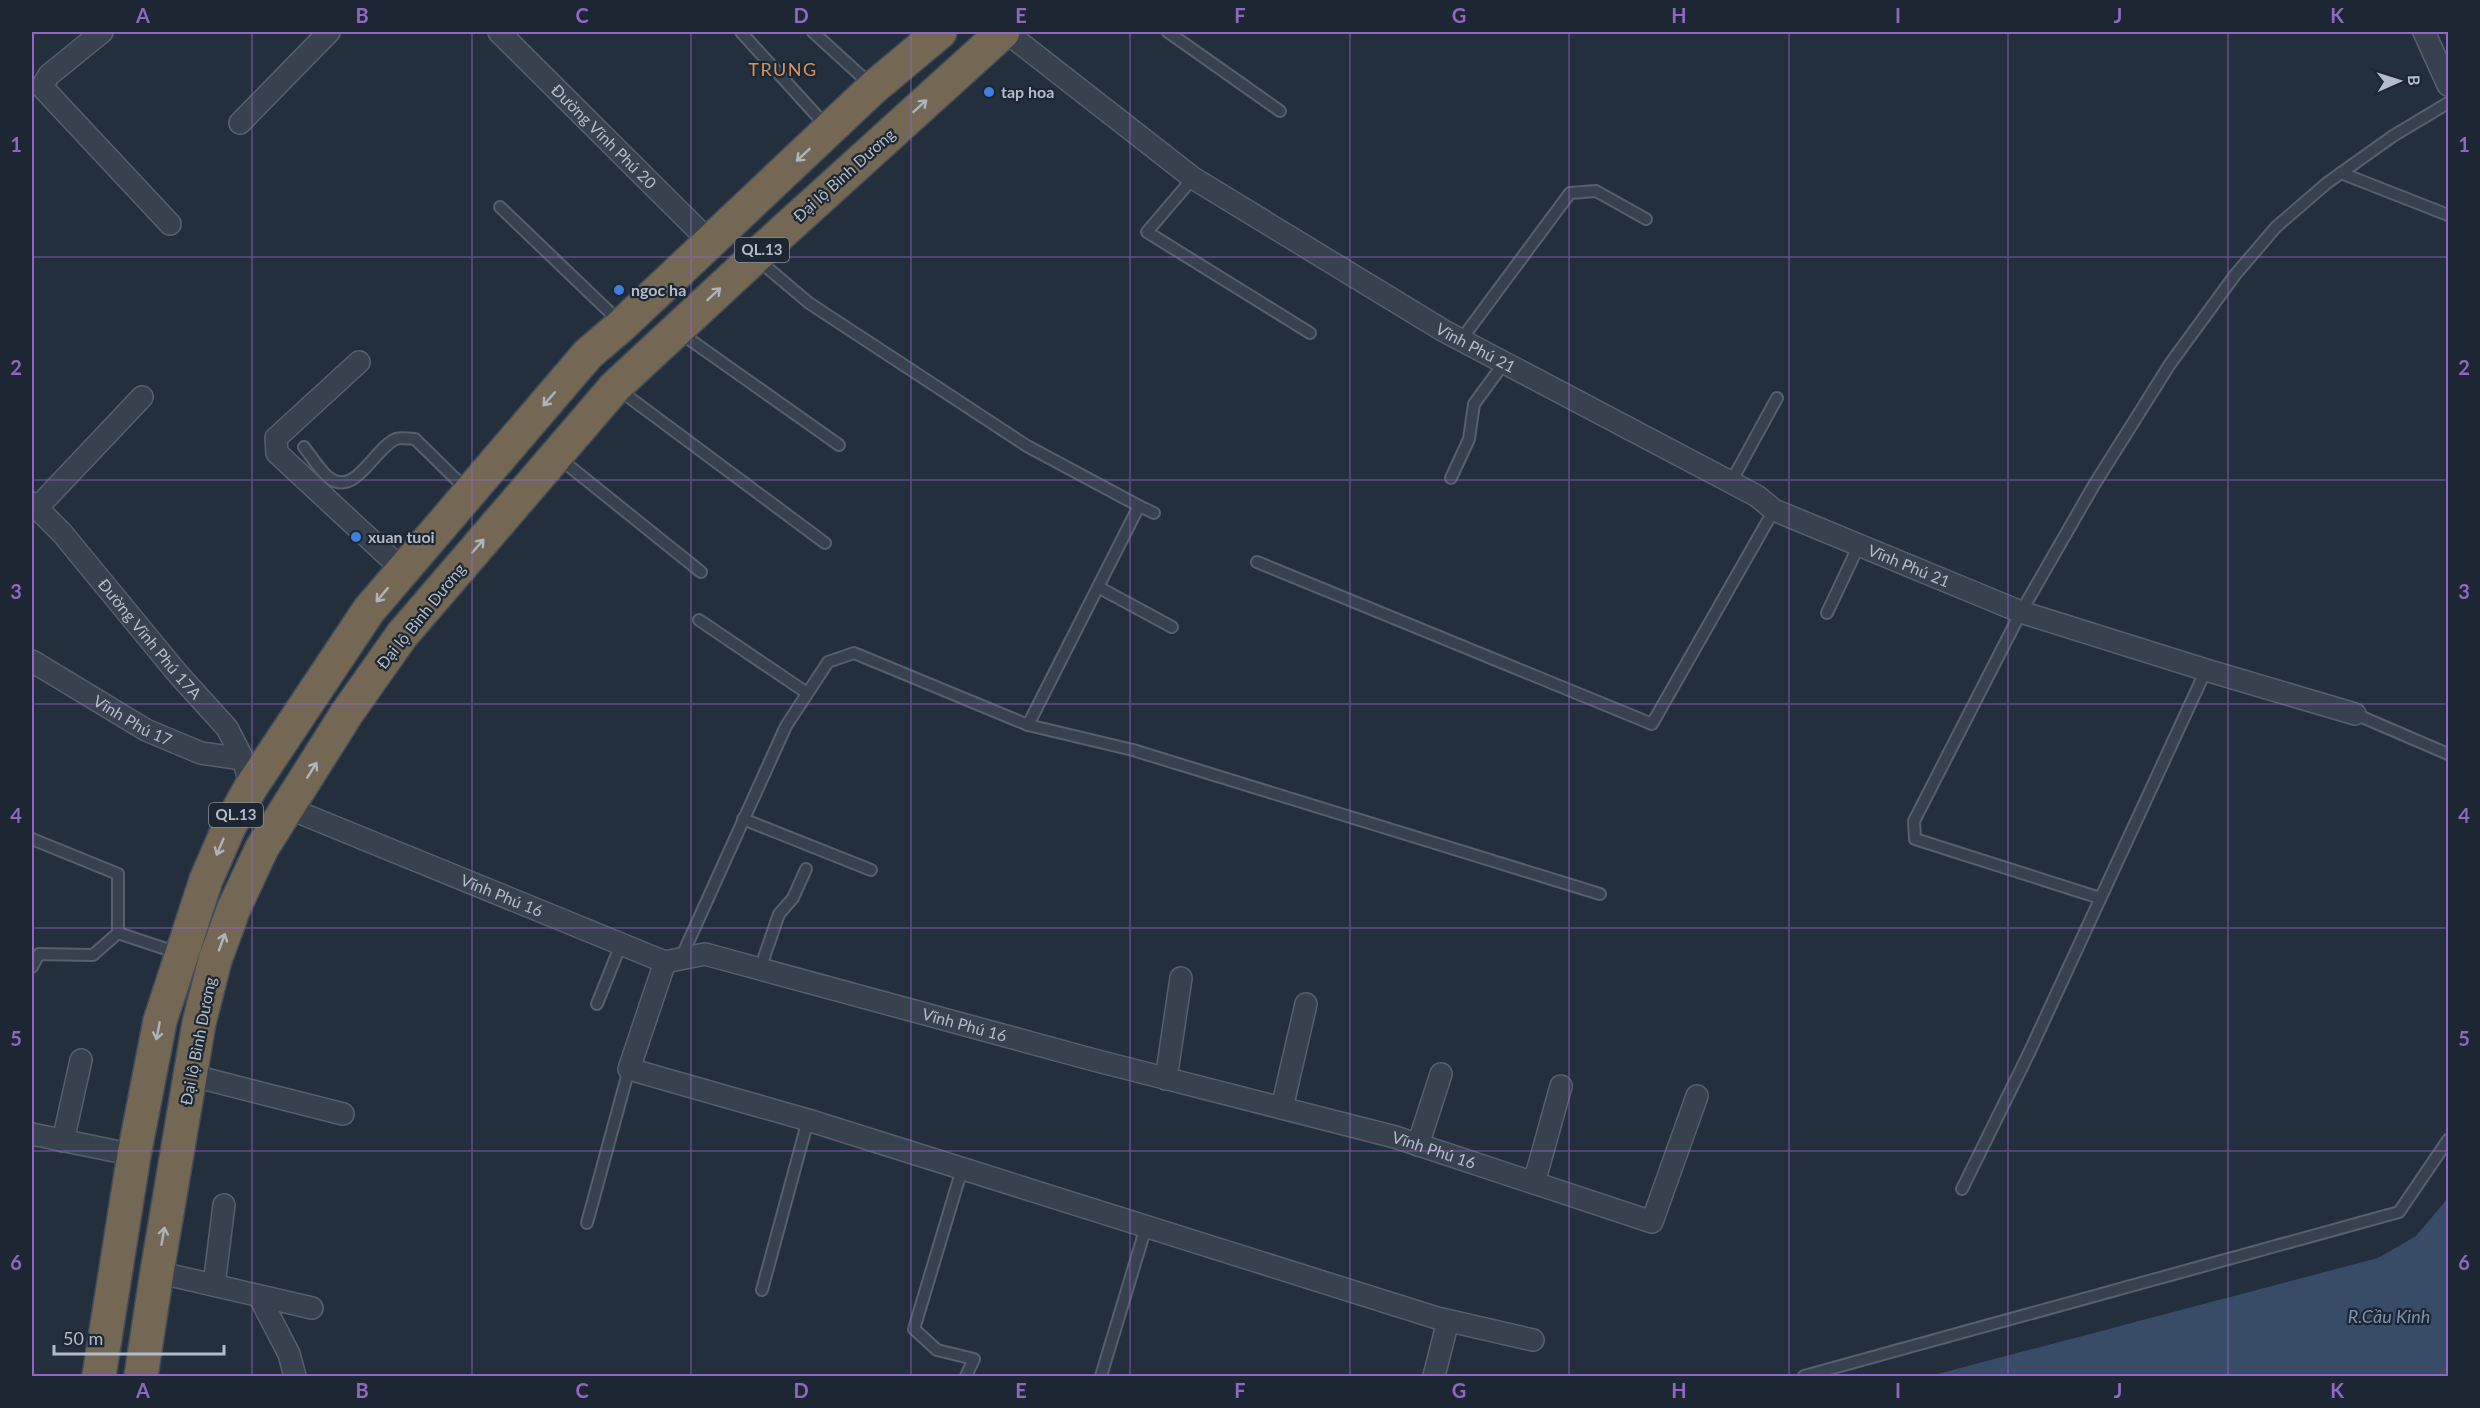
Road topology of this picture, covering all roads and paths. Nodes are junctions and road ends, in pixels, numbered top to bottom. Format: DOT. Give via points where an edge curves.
graph roads {
  1 [pos="102,32"];
  2 [pos="329,32"];
  3 [pos="499,32"];
  4 [pos="741,32"];
  5 [pos="813,32"];
  6 [pos="940,32"];
  7 [pos="1005,32"];
  8 [pos="1168,32"];
  9 [pos="2424,32"];
  10 [pos="2448,85"];
  11 [pos="873,88"];
  12 [pos="2448,103"];
  13 [pos="1280,111"];
  14 [pos="240,123"];
  15 [pos="830,129"];
  16 [pos="2341,173"];
  17 [pos="1193,178"];
  18 [pos="500,207"];
  19 [pos="2448,215"];
  20 [pos="1646,219"];
  21 [pos="170,224"];
  22 [pos="709,242"];
  23 [pos="754,257"];
  24 [pos="622,325"];
  25 [pos="676,330"];
  26 [pos="1310,333"];
  27 [pos="1461,340"];
  28 [pos="358,362"];
  29 [pos="1504,363"];
  30 [pos="615,387"];
  31 [pos="142,397"];
  32 [pos="1777,398"];
  33 [pos="839,445"];
  34 [pos="304,447"];
  35 [pos="556,456"];
  36 [pos="1451,478"];
  37 [pos="1731,482"];
  38 [pos="469,492"];
  39 [pos="34,505"];
  40 [pos="1139,506"];
  41 [pos="1774,510"];
  42 [pos="1154,513"];
  43 [pos="825,543"];
  44 [pos="1859,544"];
  45 [pos="1257,562"];
  46 [pos="403,570"];
  47 [pos="701,572"];
  48 [pos="1098,587"];
  49 [pos="2021,612"];
  50 [pos="1827,613"];
  51 [pos="699,620"];
  52 [pos="1172,627"];
  53 [pos="32,661"];
  54 [pos="2206,670"];
  55 [pos="807,693"];
  56 [pos="2355,714"];
  57 [pos="1028,725"];
  58 [pos="2448,754"];
  59 [pos="247,773"];
  60 [pos="288,808"];
  61 [pos="743,819"];
  62 [pos="32,839"];
  63 [pos="806,869"];
  64 [pos="871,870"];
  65 [pos="1600,894"];
  66 [pos="2100,898"];
  67 [pos="118,933"];
  68 [pos="621,944"];
  69 [pos="181,954"];
  70 [pos="673,960"];
  71 [pos="32,967"];
  72 [pos="760,969"];
  73 [pos="1181,978"];
  74 [pos="597,1004"];
  75 [pos="1306,1004"];
  76 [pos="81,1060"];
  77 [pos="629,1069"];
  78 [pos="1441,1074"];
  79 [pos="190,1075"];
  80 [pos="1166,1079"];
  81 [pos="1561,1086"];
  82 [pos="1696,1096"];
  83 [pos="1282,1108"];
  84 [pos="343,1114"];
  85 [pos="808,1120"];
  86 [pos="32,1134"];
  87 [pos="2448,1140"];
  88 [pos="63,1141"];
  89 [pos="1418,1145"];
  90 [pos="134,1155"];
  91 [pos="962,1169"];
  92 [pos="1534,1183"];
  93 [pos="1962,1189"];
  94 [pos="224,1205"];
  95 [pos="587,1223"];
  96 [pos="1146,1227"];
  97 [pos="156,1272"];
  98 [pos="214,1285"];
  99 [pos="762,1290"];
  100 [pos="260,1296"];
  101 [pos="312,1308"];
  102 [pos="1448,1321"];
  103 [pos="1533,1340"];
  104 [pos="99,1377"];
  105 [pos="141,1377"];
  106 [pos="296,1377"];
  107 [pos="966,1377"];
  108 [pos="1101,1377"];
  109 [pos="1434,1377"];
  110 [pos="1804,1377"];
  1 -- 21 [label="street" via="49,75 42,87"];
  2 -- 14 [label="street"];
  3 -- 22 [label="street, Đường Vĩnh Phú 20"];
  4 -- 15 [label="lane"];
  5 -- 11 [label="lane"];
  6 -- 11 [label="highway, QL.13"];
  7 -- 17 [label="street, Vĩnh Phú 21"];
  23 -- 7 [label="highway, Đại lộ Bình Dương / QL.13, one-way"];
  8 -- 13 [label="lane"];
  9 -- 10 [label="street"];
  11 -- 15 [label="highway, QL.13"];
  12 -- 16 [label="lane"];
  15 -- 22 [label="highway, QL.13, one-way"];
  16 -- 19 [label="lane"];
  16 -- 49 [label="lane" via="2276,227 2235,275 2170,364"];
  17 -- 26 [label="lane" via="1147,232"];
  17 -- 27 [label="street, Vĩnh Phú 21"];
  18 -- 24 [label="lane"];
  20 -- 27 [label="lane" via="1596,191 1570,193"];
  22 -- 24 [label="highway, QL.13"];
  25 -- 23 [label="highway, Đại lộ Bình Dương / QL.13, one-way"];
  23 -- 40 [label="lane" via="809,303 1027,446"];
  24 -- 38 [label="highway, QL.13, one-way" via="588,354"];
  25 -- 30 [label="highway, Đại lộ Bình Dương / QL.13"];
  25 -- 33 [label="lane"];
  27 -- 29 [label="street, Vĩnh Phú 21"];
  28 -- 46 [label="street" via="276,438 277,453"];
  29 -- 36 [label="lane" via="1474,404 1469,439"];
  29 -- 37 [label="street, Vĩnh Phú 21"];
  30 -- 35 [label="highway, Đại lộ Bình Dương / QL.13"];
  30 -- 43 [label="lane"];
  31 -- 39 [label="street"];
  32 -- 37 [label="lane"];
  34 -- 38 [label="lane" via="328,477 343,483 352,481 388,444 398,438 415,439"];
  35 -- 47 [label="lane"];
  60 -- 35 [label="highway, Đại lộ Bình Dương / QL.13, one-way" via="347,713 402,636"];
  37 -- 41 [label="street, Vĩnh Phú 21"];
  38 -- 46 [label="highway, QL.13"];
  39 -- 59 [label="street, Đường Vĩnh Phú 17A" via="227,728"];
  40 -- 42 [label="lane"];
  40 -- 48 [label="lane"];
  41 -- 44 [label="street, Vĩnh Phú 21"];
  41 -- 45 [label="lane" via="1652,724"];
  44 -- 49 [label="street, Vĩnh Phú 21"];
  44 -- 50 [label="lane"];
  46 -- 59 [label="highway, QL.13, one-way"];
  48 -- 52 [label="lane"];
  48 -- 57 [label="lane"];
  49 -- 54 [label="street, Vĩnh Phú 21"];
  49 -- 66 [label="lane" via="1914,820 1915,839"];
  51 -- 55 [label="lane"];
  53 -- 59 [label="street, Vĩnh Phú 17" via="146,730"];
  54 -- 56 [label="street, Vĩnh Phú 21"];
  54 -- 66 [label="lane"];
  55 -- 57 [label="lane" via="828,662 854,653"];
  55 -- 61 [label="lane" via="786,726"];
  56 -- 58 [label="lane"];
  57 -- 65 [label="lane" via="1133,750"];
  59 -- 69 [label="highway, QL.13, one-way"];
  60 -- 68 [label="street, Vĩnh Phú 16"];
  79 -- 60 [label="highway, Đại lộ Bình Dương / QL.13, one-way" via="199,1023 226,929 262,848"];
  61 -- 64 [label="lane"];
  61 -- 70 [label="lane"];
  62 -- 67 [label="lane" via="118,874"];
  63 -- 72 [label="lane" via="793,898 779,914"];
  66 -- 93 [label="lane"];
  67 -- 69 [label="lane"];
  67 -- 71 [label="lane" via="93,955 39,954"];
  68 -- 70 [label="street, Vĩnh Phú 16"];
  68 -- 74 [label="lane"];
  69 -- 90 [label="highway, QL.13, one-way" via="160,1021"];
  70 -- 72 [label="street, Vĩnh Phú 16" via="705,954"];
  70 -- 77 [label="street"];
  72 -- 80 [label="street, Vĩnh Phú 16"];
  73 -- 80 [label="street"];
  75 -- 83 [label="street"];
  76 -- 88 [label="street"];
  77 -- 85 [label="street"];
  77 -- 95 [label="lane"];
  78 -- 89 [label="street"];
  79 -- 84 [label="street"];
  97 -- 79 [label="highway, Đại lộ Bình Dương / QL.13, one-way"];
  80 -- 83 [label="street, Vĩnh Phú 16"];
  81 -- 92 [label="street"];
  82 -- 92 [label="street, Vĩnh Phú 16" via="1652,1222"];
  83 -- 89 [label="street, Vĩnh Phú 16"];
  85 -- 91 [label="street"];
  85 -- 99 [label="lane"];
  86 -- 88 [label="street"];
  87 -- 110 [label="lane" via="2399,1212"];
  88 -- 90 [label="street"];
  89 -- 92 [label="street, Vĩnh Phú 16"];
  90 -- 104 [label="highway, QL.13"];
  91 -- 96 [label="street"];
  91 -- 107 [label="lane" via="914,1329 937,1350 974,1359"];
  94 -- 98 [label="street"];
  96 -- 102 [label="street"];
  96 -- 108 [label="lane"];
  97 -- 98 [label="street"];
  97 -- 105 [label="highway, Đại lộ Bình Dương / QL.13"];
  98 -- 100 [label="street"];
  100 -- 101 [label="street"];
  100 -- 106 [label="street"];
  102 -- 103 [label="street"];
  102 -- 109 [label="street"];
}
